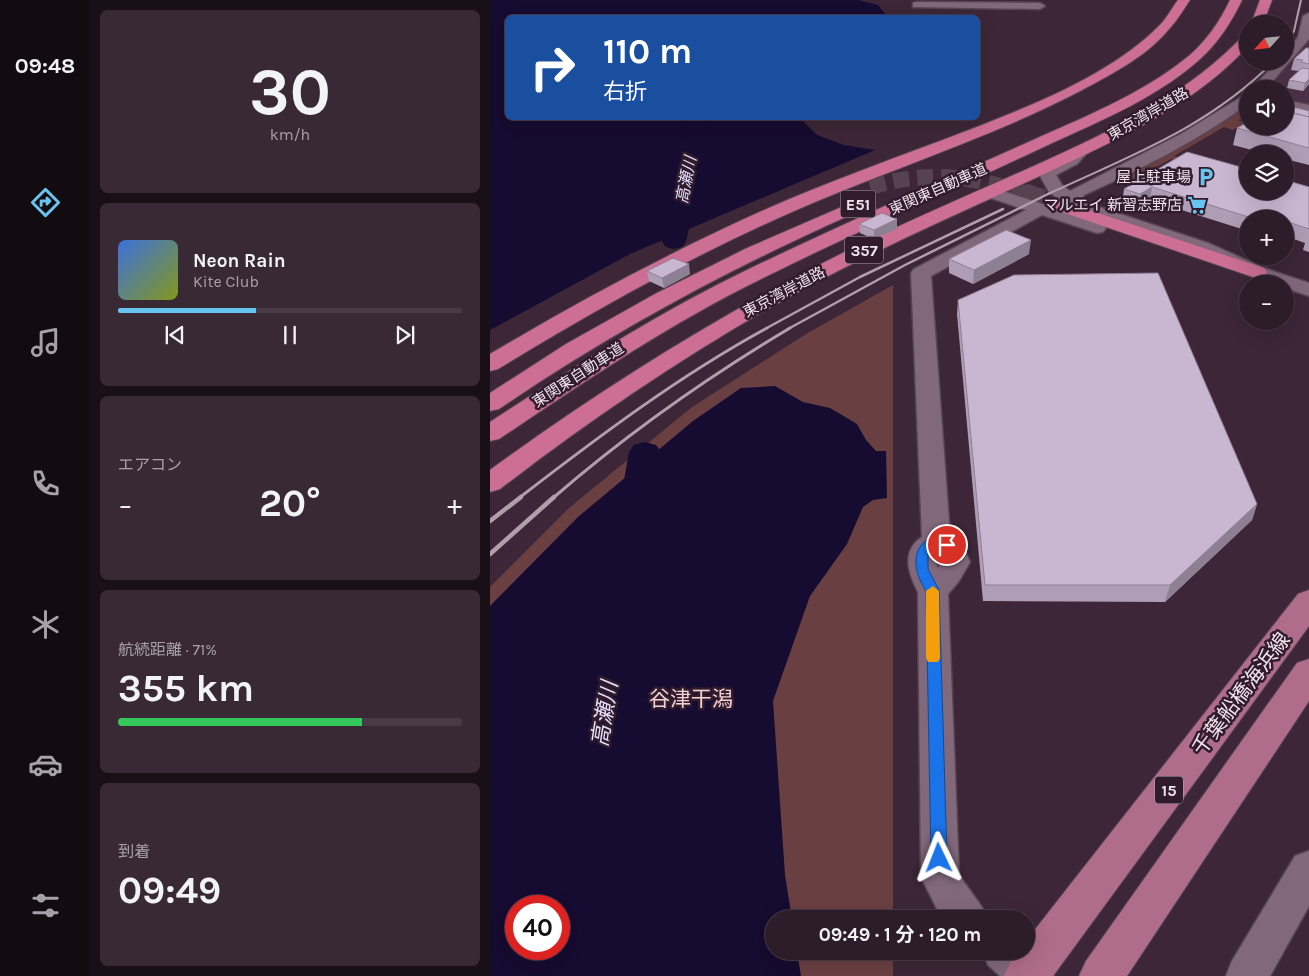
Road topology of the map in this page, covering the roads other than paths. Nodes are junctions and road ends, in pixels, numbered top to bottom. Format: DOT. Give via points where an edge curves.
graph roads {
  1 [pos="1184,0"];
  2 [pos="1236,0"];
  3 [pos="1266,0"];
  4 [pos="916,2"];
  5 [pos="1043,3"];
  6 [pos="916,15"];
  7 [pos="1260,15"];
  8 [pos="1309,16"];
  9 [pos="1206,18"];
  10 [pos="1022,19"];
  11 [pos="1307,39"];
  12 [pos="1239,49"];
  13 [pos="1294,52"];
  14 [pos="1115,66"];
  15 [pos="1276,70"];
  16 [pos="1267,80"];
  17 [pos="1239,104"];
  18 [pos="1294,106"];
  19 [pos="1309,109"];
  20 [pos="1102,140"];
  21 [pos="1080,151"];
  22 [pos="932,173"];
  23 [pos="870,187"];
  24 [pos="991,192"];
  25 [pos="952,198"];
  26 [pos="1061,202"];
  27 [pos="859,204"];
  28 [pos="1030,212"];
  29 [pos="768,231"];
  30 [pos="1250,275"];
  31 [pos="1294,286"];
  32 [pos="1309,290"];
  33 [pos="1294,296"];
  34 [pos="1309,301"];
  35 [pos="922,318"];
  36 [pos="490,364"];
  37 [pos="490,381"];
  38 [pos="490,404"];
  39 [pos="490,433"];
  40 [pos="490,441"];
  41 [pos="490,483"];
  42 [pos="936,541"];
  43 [pos="1309,602"];
  44 [pos="1309,673"];
  45 [pos="1309,869"];
  46 [pos="960,910"];
  47 [pos="1022,969"];
  48 [pos="1101,976"];
  49 [pos="1247,976"];
  1 -- 14 [label="highway" via="1155,36"];
  2 -- 39 [label="highway, 東関東自動車道 / E51" via="1229,18 1206,46 1133,98 752,275 615,351"];
  3 -- 7 [label="highway"];
  4 -- 5 [label="street"];
  4 -- 6 [label="street"];
  5 -- 10 [label="street"];
  8 -- 11 [label="street"];
  9 -- 22 [label="highway, 東関東自動車道" via="1173,54 1112,93"];
  11 -- 13 [label="street"];
  12 -- 20 [label="highway, 東京湾岸道路 / 357" via="1190,90"];
  14 -- 29 [label="highway" via="1042,110 827,199"];
  14 -- 36 [label="highway" via="1025,111 716,240 578,311"];
  15 -- 16 [label="street"];
  17 -- 26 [label="street" via="1162,151"];
  18 -- 19 [label="street"];
  20 -- 21 [label="highway, 東京湾岸道路 / 357"];
  20 -- 25 [label="highway" via="1062,149"];
  21 -- 24 [label="highway, 東京湾岸道路 / 357"];
  21 -- 26 [label="street" via="1077,157 1047,174"];
  23 -- 29 [label="highway"];
  24 -- 25 [label="highway" via="976,190"];
  24 -- 28 [label="street"];
  24 -- 41 [label="highway, 東京湾岸道路 / 357" via="862,252 738,316 588,412"];
  25 -- 40 [label="highway" via="690,318 604,367"];
  26 -- 28 [label="street"];
  26 -- 30 [label="highway"];
  27 -- 38 [label="highway, 東関東自動車道 / E51" via="707,275 576,348"];
  28 -- 35 [label="street" via="921,273"];
  29 -- 37 [label="highway" via="709,257 613,307"];
  31 -- 32 [label="street"];
  33 -- 34 [label="street"];
  35 -- 42 [label="street"];
  42 -- 46 [label="street" via="922,554 922,569 933,590 940,877"];
  43 -- 47 [label="main road, 千葉船橋海浜線 / 15" via="1175,782"];
  44 -- 48 [label="main road"];
  45 -- 49 [label="street"];
}
